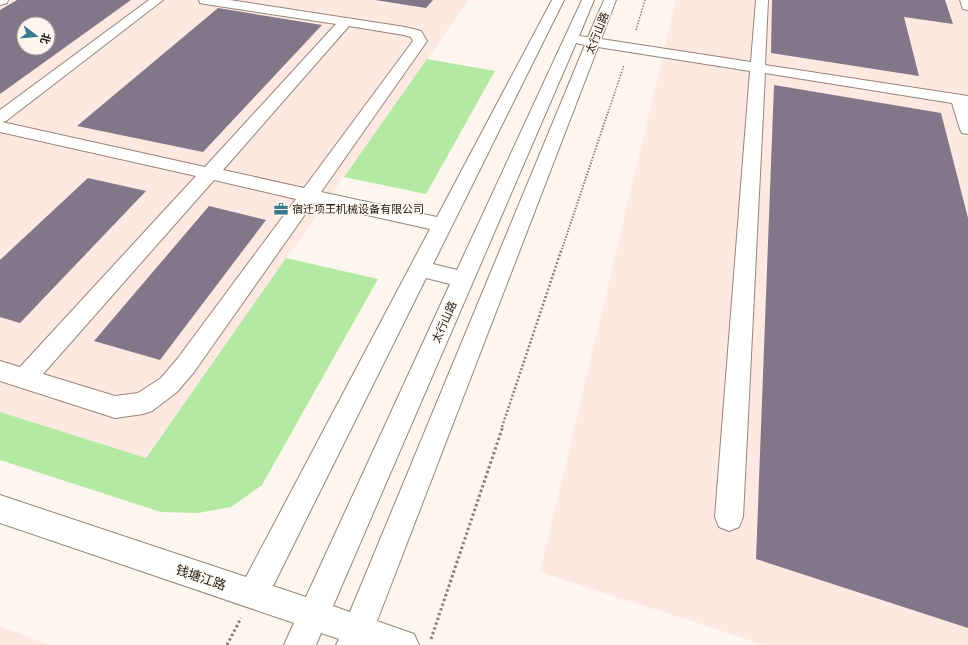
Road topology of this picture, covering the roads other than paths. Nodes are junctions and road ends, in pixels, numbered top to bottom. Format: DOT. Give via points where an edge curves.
graph roads {
  1 [pos="157,0"];
  2 [pos="205,0"];
  3 [pos="558,0"];
  4 [pos="588,0"];
  5 [pos="610,0"];
  6 [pos="762,0"];
  7 [pos="966,0"];
  8 [pos="968,6"];
  9 [pos="347,21"];
  10 [pos="571,38"];
  11 [pos="594,42"];
  12 [pos="758,68"];
  13 [pos="963,100"];
  14 [pos="0,118"];
  15 [pos="0,127"];
  16 [pos="968,129"];
  17 [pos="210,173"];
  18 [pos="309,195"];
  19 [pos="442,225"];
  20 [pos="420,269"];
  21 [pos="463,279"];
  22 [pos="0,371"];
  23 [pos="24,379"];
  24 [pos="0,509"];
  25 [pos="729,517"];
  26 [pos="253,595"];
  27 [pos="314,615"];
  28 [pos="355,638"];
  29 [pos="300,645"];
  30 [pos="403,645"];
  1 -- 14 [label="street"];
  2 -- 9 [label="street"];
  3 -- 19 [label="street"];
  4 -- 10 [label="street, 太行山路"];
  5 -- 11 [label="street, 太行山路"];
  6 -- 12 [label="street"];
  7 -- 8 [label="street"];
  9 -- 17 [label="street"];
  9 -- 18 [label="street" via="405,30 416,34 420,41"];
  10 -- 11 [label="street"];
  10 -- 21 [label="street, 太行山路"];
  11 -- 12 [label="street"];
  11 -- 28 [label="street, 太行山路"];
  12 -- 13 [label="street"];
  12 -- 25 [label="street"];
  13 -- 16 [label="street"];
  15 -- 17 [label="street"];
  17 -- 18 [label="street"];
  17 -- 23 [label="street"];
  18 -- 19 [label="street"];
  18 -- 23 [label="street" via="186,365 169,385 143,403 115,407"];
  19 -- 20 [label="street"];
  20 -- 21 [label="street"];
  20 -- 26 [label="street"];
  21 -- 27 [label="street, 太行山路"];
  22 -- 23 [label="street"];
  24 -- 26 [label="street, 钱塘江路"];
  26 -- 27 [label="street, 钱塘江路"];
  27 -- 28 [label="street, 钱塘江路"];
  27 -- 29 [label="street, 太行山路"];
  28 -- 30 [label="street, 钱塘江路"];
}
